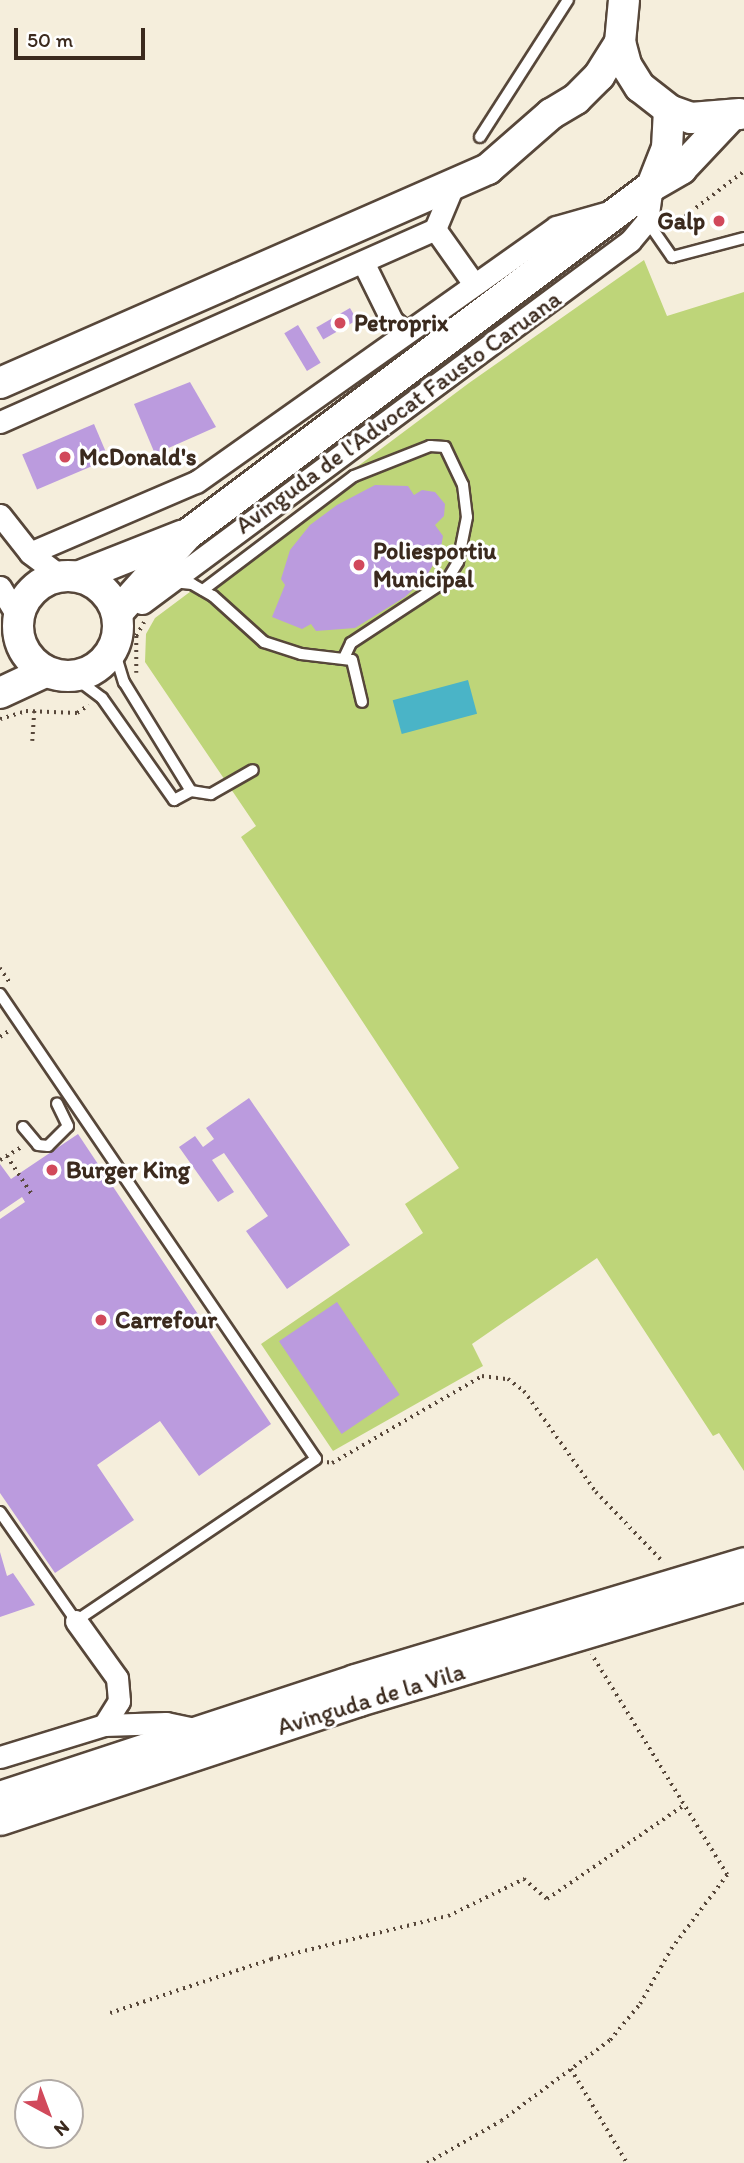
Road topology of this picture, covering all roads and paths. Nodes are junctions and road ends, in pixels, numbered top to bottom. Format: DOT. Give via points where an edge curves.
graph roads {
  1 [pos="568,0"];
  2 [pos="624,0"];
  3 [pos="620,42"];
  4 [pos="640,87"];
  5 [pos="576,99"];
  6 [pos="669,110"];
  7 [pos="736,115"];
  8 [pos="480,137"];
  9 [pos="453,186"];
  10 [pos="652,186"];
  11 [pos="634,215"];
  12 [pos="435,229"];
  13 [pos="744,238"];
  14 [pos="364,264"];
  15 [pos="474,285"];
  16 [pos="404,331"];
  17 [pos="0,383"];
  18 [pos="0,422"];
  19 [pos="0,514"];
  20 [pos="30,553"];
  21 [pos="191,560"];
  22 [pos="70,576"];
  23 [pos="0,588"];
  24 [pos="203,590"];
  25 [pos="117,628"];
  26 [pos="12,636"];
  27 [pos="344,658"];
  28 [pos="45,671"];
  29 [pos="74,677"];
  30 [pos="0,693"];
  31 [pos="362,702"];
  32 [pos="34,711"];
  33 [pos="32,741"];
  34 [pos="253,770"];
  35 [pos="191,791"];
  36 [pos="0,994"];
  37 [pos="57,1103"];
  38 [pos="23,1127"];
  39 [pos="3,1156"];
  40 [pos="33,1196"];
  41 [pos="316,1459"];
  42 [pos="0,1512"];
  43 [pos="744,1563"];
  44 [pos="683,1581"];
  45 [pos="744,1586"];
  46 [pos="76,1621"];
  47 [pos="577,1636"];
  48 [pos="104,1725"];
  49 [pos="202,1730"];
  50 [pos="0,1757"];
  51 [pos="0,1797"];
  52 [pos="683,1805"];
  53 [pos="0,1820"];
  54 [pos="110,2013"];
  55 [pos="570,2069"];
  56 [pos="427,2163"];
  57 [pos="627,2163"];
  1 -- 8 [label="lane"];
  2 -- 3 [label="street"];
  3 -- 4 [label="street" via="626,65"];
  3 -- 5 [label="street" via="599,76"];
  4 -- 5 [label="street"];
  4 -- 6 [label="street"];
  5 -- 9 [label="street" via="551,114 488,169"];
  6 -- 7 [label="street" via="691,118"];
  6 -- 10 [label="street" via="667,148"];
  7 -- 10 [label="street, Avinguda de l'Advocat Fausto Caruana" via="681,169"];
  9 -- 12 [label="street"];
  9 -- 17 [label="street"];
  10 -- 11 [label="street, Avinguda de l'Advocat Fausto Caruana"];
  11 -- 13 [label="lane" via="673,257"];
  11 -- 15 [label="street" via="556,227"];
  11 -- 21 [label="street, Avinguda de l'Advocat Fausto Caruana"];
  12 -- 14 [label="street"];
  12 -- 15 [label="street"];
  14 -- 16 [label="street" via="393,321"];
  14 -- 18 [label="street"];
  15 -- 16 [label="street"];
  16 -- 20 [label="street" via="197,482"];
  19 -- 20 [label="street"];
  20 -- 22 [label="street"];
  21 -- 22 [label="street, Avinguda de l'Advocat Fausto Caruana"];
  21 -- 24 [label="lane"];
  21 -- 25 [label="street, Avinguda de l'Advocat Fausto Caruana"];
  21 -- 25 [label="street, Avinguda de l'Advocat Fausto Caruana"];
  22 -- 25 [label="street" via="104,589"];
  22 -- 26 [label="street" via="44,581 27,596"];
  23 -- 26 [label="street"];
  24 -- 27 [label="lane" via="264,642 301,654"];
  24 -- 27 [label="lane" via="354,476 430,446 445,447 463,485 467,516 458,562 447,580 352,643"];
  25 -- 29 [label="street" via="97,668"];
  25 -- 35 [label="lane" via="124,682"];
  26 -- 28 [label="street"];
  27 -- 31 [label="lane" via="352,660"];
  28 -- 29 [label="street"];
  28 -- 30 [label="street"];
  29 -- 35 [label="lane" via="102,698 174,800"];
  32 -- 33 [label="path"];
  34 -- 35 [label="lane" via="211,794"];
  36 -- 41 [label="lane"];
  37 -- 38 [label="lane" via="68,1126 56,1140 38,1145"];
  39 -- 40 [label="path"];
  41 -- 44 [label="path" via="332,1463 482,1376 508,1379 524,1391 596,1493"];
  41 -- 46 [label="lane"];
  42 -- 46 [label="lane"];
  43 -- 44 [label="street, Avinguda de la Vila"];
  44 -- 49 [label="street, Avinguda de la Vila"];
  45 -- 47 [label="street, Avinguda de la Vila"];
  46 -- 48 [label="street" via="117,1678 119,1701"];
  47 -- 52 [label="path"];
  47 -- 53 [label="street, Avinguda de la Vila" via="359,1701"];
  48 -- 49 [label="street, Avinguda de la Vila" via="166,1723"];
  48 -- 50 [label="street, Avinguda de la Vila"];
  49 -- 51 [label="street, Avinguda de la Vila"];
  52 -- 54 [label="path" via="547,1899 524,1879 448,1916 271,1959"];
  52 -- 55 [label="path" via="727,1875 671,1949 640,2004 610,2040"];
  55 -- 56 [label="path" via="501,2121"];
  55 -- 57 [label="path"];
}
